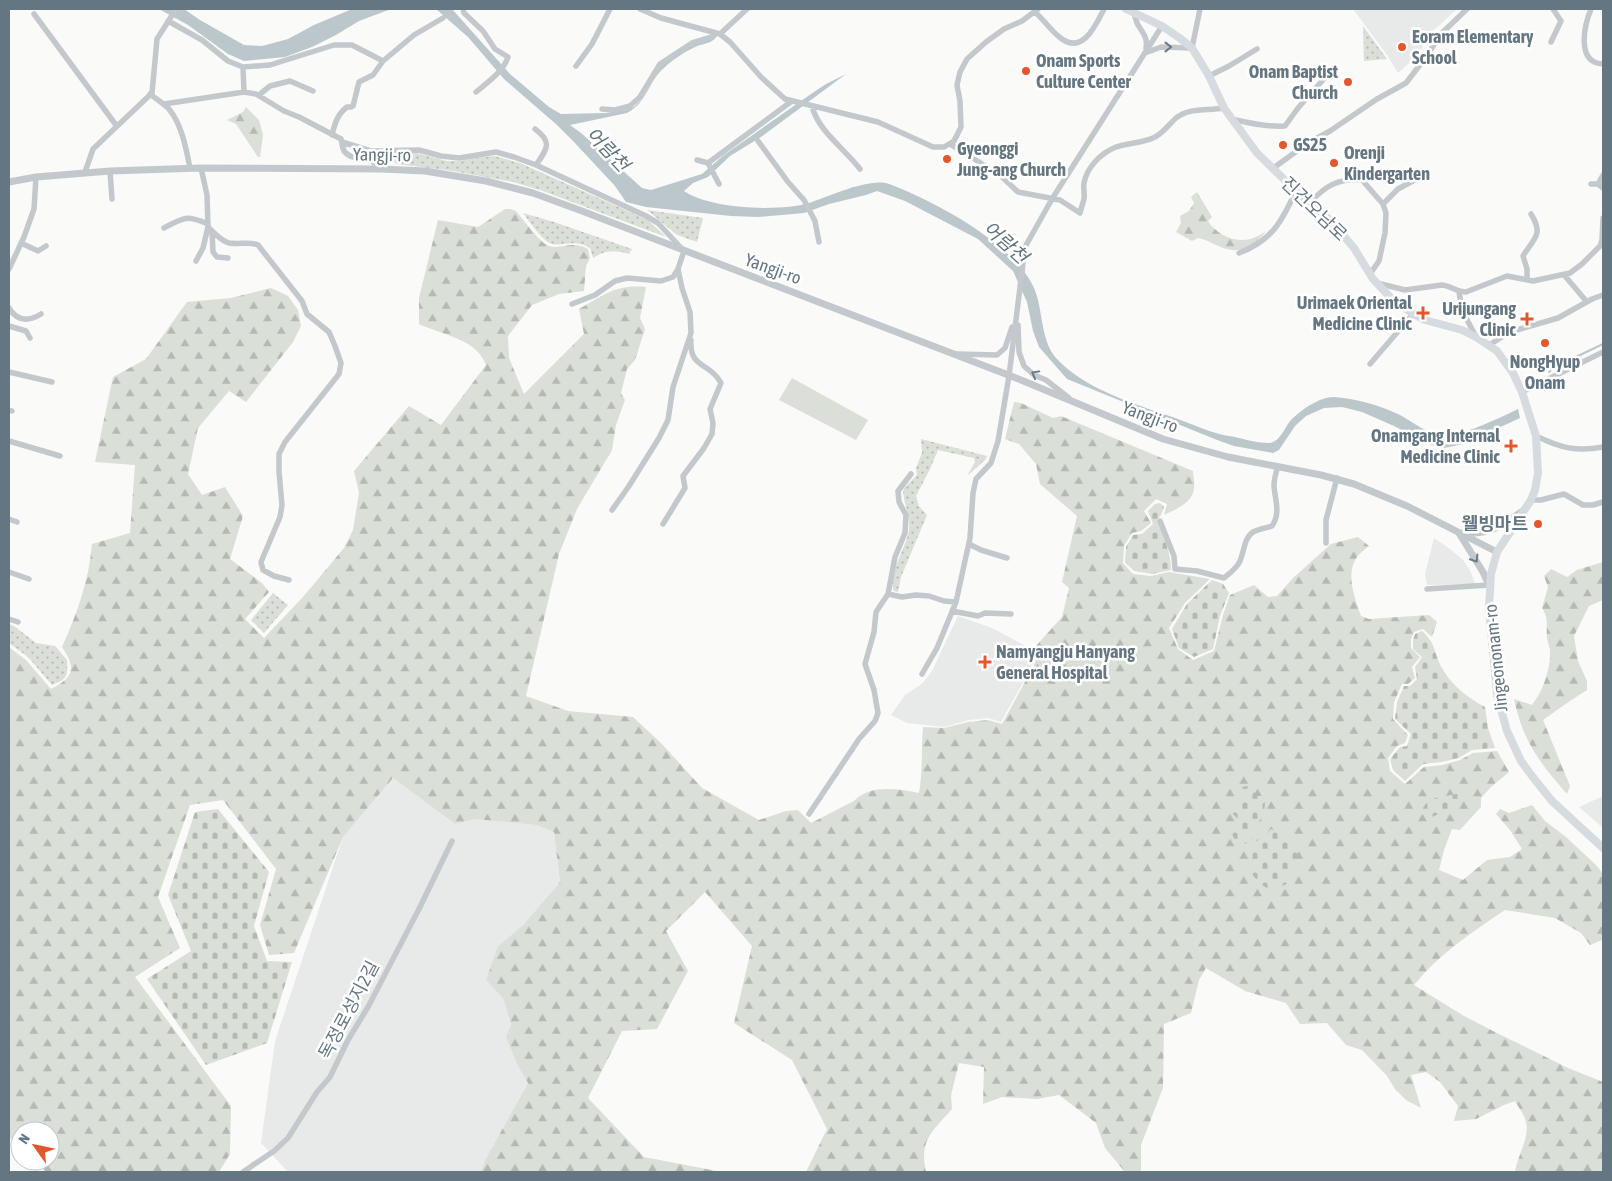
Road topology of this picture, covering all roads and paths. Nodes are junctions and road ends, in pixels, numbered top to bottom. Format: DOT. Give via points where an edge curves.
graph roads {
  1 [pos="176,9"];
  2 [pos="463,9"];
  3 [pos="610,9"];
  4 [pos="640,9"];
  5 [pos="747,9"];
  6 [pos="1104,9"];
  7 [pos="1200,9"];
  8 [pos="1467,9"];
  9 [pos="1553,9"];
  10 [pos="1591,9"];
  11 [pos="1036,10"];
  12 [pos="1130,11"];
  13 [pos="34,14"];
  14 [pos="443,18"];
  15 [pos="168,21"];
  16 [pos="1162,26"];
  17 [pos="718,34"];
  18 [pos="1551,42"];
  19 [pos="1192,48"];
  20 [pos="1257,49"];
  21 [pos="1145,53"];
  22 [pos="383,62"];
  23 [pos="1603,64"];
  24 [pos="576,66"];
  25 [pos="243,67"];
  26 [pos="1331,71"];
  27 [pos="1208,76"];
  28 [pos="313,91"];
  29 [pos="244,92"];
  30 [pos="476,92"];
  31 [pos="150,94"];
  32 [pos="259,95"];
  33 [pos="792,101"];
  34 [pos="164,104"];
  35 [pos="810,105"];
  36 [pos="1224,108"];
  37 [pos="602,109"];
  38 [pos="1232,118"];
  39 [pos="116,126"];
  40 [pos="535,129"];
  41 [pos="332,134"];
  42 [pos="758,141"];
  43 [pos="342,142"];
  44 [pos="950,144"];
  45 [pos="697,160"];
  46 [pos="708,163"];
  47 [pos="536,165"];
  48 [pos="190,168"];
  49 [pos="201,168"];
  50 [pos="381,169"];
  51 [pos="860,169"];
  52 [pos="1272,169"];
  53 [pos="110,170"];
  54 [pos="85,172"];
  55 [pos="1603,175"];
  56 [pos="1422,176"];
  57 [pos="36,177"];
  58 [pos="9,182"];
  59 [pos="719,184"];
  60 [pos="1591,184"];
  61 [pos="1601,186"];
  62 [pos="1296,191"];
  63 [pos="1052,198"];
  64 [pos="112,199"];
  65 [pos="1309,203"];
  66 [pos="1383,204"];
  67 [pos="1531,214"];
  68 [pos="1603,218"];
  69 [pos="164,228"];
  70 [pos="210,228"];
  71 [pos="819,242"];
  72 [pos="21,243"];
  73 [pos="46,246"];
  74 [pos="684,251"];
  75 [pos="1239,253"];
  76 [pos="228,258"];
  77 [pos="196,261"];
  78 [pos="9,269"];
  79 [pos="678,269"];
  80 [pos="1370,274"];
  81 [pos="1565,276"];
  82 [pos="1527,280"];
  83 [pos="1377,283"];
  84 [pos="1460,292"];
  85 [pos="1603,295"];
  86 [pos="1587,302"];
  87 [pos="572,304"];
  88 [pos="9,308"];
  89 [pos="1017,310"];
  90 [pos="41,314"];
  91 [pos="1413,314"];
  92 [pos="9,326"];
  93 [pos="691,333"];
  94 [pos="1476,337"];
  95 [pos="30,338"];
  96 [pos="1489,345"];
  97 [pos="1603,352"];
  98 [pos="953,354"];
  99 [pos="1370,364"];
  100 [pos="9,372"];
  101 [pos="1008,376"];
  102 [pos="52,382"];
  103 [pos="1522,392"];
  104 [pos="1075,402"];
  105 [pos="1536,436"];
  106 [pos="9,441"];
  107 [pos="1603,447"];
  108 [pos="60,456"];
  109 [pos="1278,466"];
  110 [pos="911,474"];
  111 [pos="1336,478"];
  112 [pos="1530,500"];
  113 [pos="1603,502"];
  114 [pos="1525,509"];
  115 [pos="612,510"];
  116 [pos="9,519"];
  117 [pos="1160,521"];
  118 [pos="17,522"];
  119 [pos="663,524"];
  120 [pos="1458,533"];
  121 [pos="1326,543"];
  122 [pos="969,544"];
  123 [pos="1496,552"];
  124 [pos="1007,558"];
  125 [pos="9,572"];
  126 [pos="29,579"];
  127 [pos="290,580"];
  128 [pos="1489,585"];
  129 [pos="1427,589"];
  130 [pos="888,594"];
  131 [pos="956,602"];
  132 [pos="952,611"];
  133 [pos="1011,614"];
  134 [pos="9,619"];
  135 [pos="18,622"];
  136 [pos="922,674"];
  137 [pos="809,814"];
  138 [pos="452,841"];
  139 [pos="1603,848"];
  140 [pos="243,1172"];
  1 -- 15 [label="street"];
  2 -- 30 [label="street" via="495,49 508,57 496,76"];
  3 -- 24 [label="street"];
  4 -- 17 [label="street"];
  5 -- 17 [label="street"];
  6 -- 11 [label="street" via="1088,38 1072,43 1056,35"];
  7 -- 19 [label="street"];
  8 -- 52 [label="street" via="1442,33 1406,83"];
  9 -- 18 [label="street" via="1561,21"];
  10 -- 23 [label="street" via="1586,20 1586,52 1593,62"];
  11 -- 44 [label="street" via="1004,29 967,59 958,85 961,127"];
  12 -- 16 [label="main road, 진건오남로"];
  12 -- 21 [label="street" via="1146,36"];
  13 -- 39 [label="street"];
  14 -- 22 [label="street" via="414,36"];
  15 -- 25 [label="street" via="202,40 228,61"];
  15 -- 31 [label="street" via="156,40"];
  16 -- 19 [label="main road, 진건오남로"];
  16 -- 21 [label="street"];
  17 -- 33 [label="street" via="730,42 778,94"];
  17 -- 37 [label="street" via="692,43 660,64 640,97 630,106"];
  21 -- 19 [label="street, one-way" via="1161,47"];
  19 -- 27 [label="main road, 진건오남로"];
  20 -- 27 [label="street"];
  21 -- 63 [label="street"];
  22 -- 25 [label="street" via="352,45 334,45 270,64"];
  22 -- 41 [label="street" via="373,75 359,82 353,106 340,113"];
  25 -- 29 [label="street"];
  26 -- 38 [label="street" via="1285,126 1258,125"];
  27 -- 36 [label="main road, 진건오남로"];
  28 -- 32 [label="street" via="290,81 270,86"];
  29 -- 32 [label="street"];
  29 -- 34 [label="street"];
  31 -- 34 [label="street"];
  31 -- 39 [label="street"];
  32 -- 41 [label="street"];
  33 -- 35 [label="street"];
  33 -- 46 [label="street"];
  34 -- 48 [label="street" via="184,138"];
  35 -- 44 [label="street" via="878,122 933,147"];
  35 -- 51 [label="street" via="821,125"];
  36 -- 38 [label="main road, 진건오남로"];
  36 -- 63 [label="street" via="1188,112 1153,139 1115,147 1101,156 1090,167 1084,183 1080,213"];
  38 -- 52 [label="main road, 진건오남로"];
  39 -- 54 [label="street" via="93,148"];
  40 -- 47 [label="street" via="547,140"];
  41 -- 43 [label="street"];
  42 -- 71 [label="street" via="804,200"];
  43 -- 47 [label="street" via="371,151 409,149 459,158 496,152"];
  43 -- 50 [label="street" via="346,153 374,161"];
  44 -- 63 [label="street" via="1000,175 1018,192"];
  45 -- 46 [label="street"];
  46 -- 59 [label="street"];
  47 -- 74 [label="street" via="646,216 658,223"];
  48 -- 49 [label="street, Yangji-ro"];
  48 -- 53 [label="street, Yangji-ro"];
  49 -- 50 [label="street, Yangji-ro"];
  49 -- 70 [label="street"];
  50 -- 74 [label="street, Yangji-ro" via="452,174 533,193"];
  52 -- 62 [label="main road, 진건오남로"];
  53 -- 54 [label="street, Yangji-ro"];
  53 -- 64 [label="street"];
  54 -- 57 [label="street, Yangji-ro"];
  55 -- 61 [label="street"];
  56 -- 66 [label="street" via="1398,189"];
  57 -- 58 [label="street, Yangji-ro"];
  57 -- 72 [label="street" via="34,209"];
  60 -- 61 [label="street"];
  62 -- 65 [label="main road, 진건오남로"];
  62 -- 75 [label="street" via="1286,213 1271,233 1260,243"];
  63 -- 89 [label="street" via="1025,248"];
  65 -- 66 [label="street" via="1323,188 1349,179 1362,180"];
  65 -- 80 [label="main road, 진건오남로" via="1354,248"];
  66 -- 80 [label="street" via="1385,232 1379,261"];
  67 -- 82 [label="street" via="1538,224 1537,234 1523,256"];
  68 -- 81 [label="street" via="1600,246"];
  69 -- 70 [label="street" via="182,218 193,218"];
  70 -- 76 [label="street" via="213,252 217,257"];
  70 -- 77 [label="street"];
  70 -- 127 [label="street" via="228,243 252,242 258,245 302,300 307,314 329,332 341,363 339,374 279,454 282,505 261,562 264,570"];
  72 -- 73 [label="street" via="38,251"];
  72 -- 78 [label="street"];
  74 -- 79 [label="street"];
  74 -- 98 [label="street, Yangji-ro"];
  79 -- 87 [label="street" via="673,278 615,281 595,295"];
  79 -- 93 [label="street" via="690,312"];
  80 -- 83 [label="main road, 진건오남로"];
  81 -- 82 [label="street"];
  81 -- 86 [label="street"];
  82 -- 84 [label="street" via="1507,276"];
  83 -- 84 [label="street" via="1405,290 1447,285"];
  83 -- 91 [label="main road, 진건오남로"];
  84 -- 94 [label="street" via="1462,310"];
  85 -- 86 [label="street"];
  86 -- 96 [label="street" via="1558,318 1510,332"];
  88 -- 90 [label="street" via="20,320 33,319"];
  89 -- 98 [label="street" via="1008,342 1001,353 994,356"];
  89 -- 101 [label="street"];
  104 -- 89 [label="street, one-way" via="1024,366 1019,352"];
  91 -- 94 [label="main road, 진건오남로"];
  91 -- 99 [label="street"];
  92 -- 95 [label="street" via="26,331"];
  93 -- 115 [label="street" via="673,386 668,420"];
  93 -- 119 [label="street" via="690,351 694,360 717,375 721,383 710,409 712,434 683,476 685,488"];
  94 -- 96 [label="main road, 진건오남로"];
  96 -- 103 [label="main road, 진건오남로" via="1508,365"];
  97 -- 103 [label="street"];
  98 -- 101 [label="street, Yangji-ro"];
  100 -- 102 [label="street"];
  101 -- 104 [label="street, Yangji-ro"];
  101 -- 122 [label="street" via="998,441 991,463 976,480"];
  103 -- 105 [label="main road, 진건오남로"];
  104 -- 109 [label="street, Yangji-ro" via="1163,439 1228,457"];
  105 -- 107 [label="street" via="1554,445 1584,451"];
  105 -- 112 [label="main road, 진건오남로" via="1538,473"];
  106 -- 108 [label="street"];
  109 -- 111 [label="street, Yangji-ro"];
  109 -- 117 [label="street" via="1274,485 1278,504 1276,521 1272,526 1251,534 1240,563 1224,578 1175,568 1171,547"];
  110 -- 130 [label="street" via="898,491 906,524 895,556"];
  111 -- 120 [label="street, Yangji-ro" via="1406,506"];
  111 -- 121 [label="street" via="1326,520"];
  112 -- 113 [label="street" via="1564,494 1583,504"];
  112 -- 114 [label="main road, 진건오남로"];
  114 -- 120 [label="street" via="1493,530 1476,534"];
  114 -- 123 [label="main road, 진건오남로"];
  116 -- 118 [label="street"];
  120 -- 123 [label="street, Yangji-ro"];
  120 -- 128 [label="street, one-way"];
  122 -- 124 [label="street"];
  122 -- 131 [label="street"];
  123 -- 128 [label="main road, Jingeononam-ro"];
  125 -- 126 [label="street"];
  128 -- 129 [label="street"];
  128 -- 139 [label="main road, Jingeononam-ro" via="1497,695 1507,731 1521,761 1552,801"];
  130 -- 131 [label="street" via="929,596"];
  130 -- 137 [label="street" via="876,612 865,664 878,713"];
  131 -- 132 [label="street"];
  132 -- 133 [label="street" via="978,616 986,613"];
  132 -- 136 [label="street"];
  134 -- 135 [label="street"];
  138 -- 140 [label="street, 독정로성지2길" via="330,1077 288,1138"];
}
